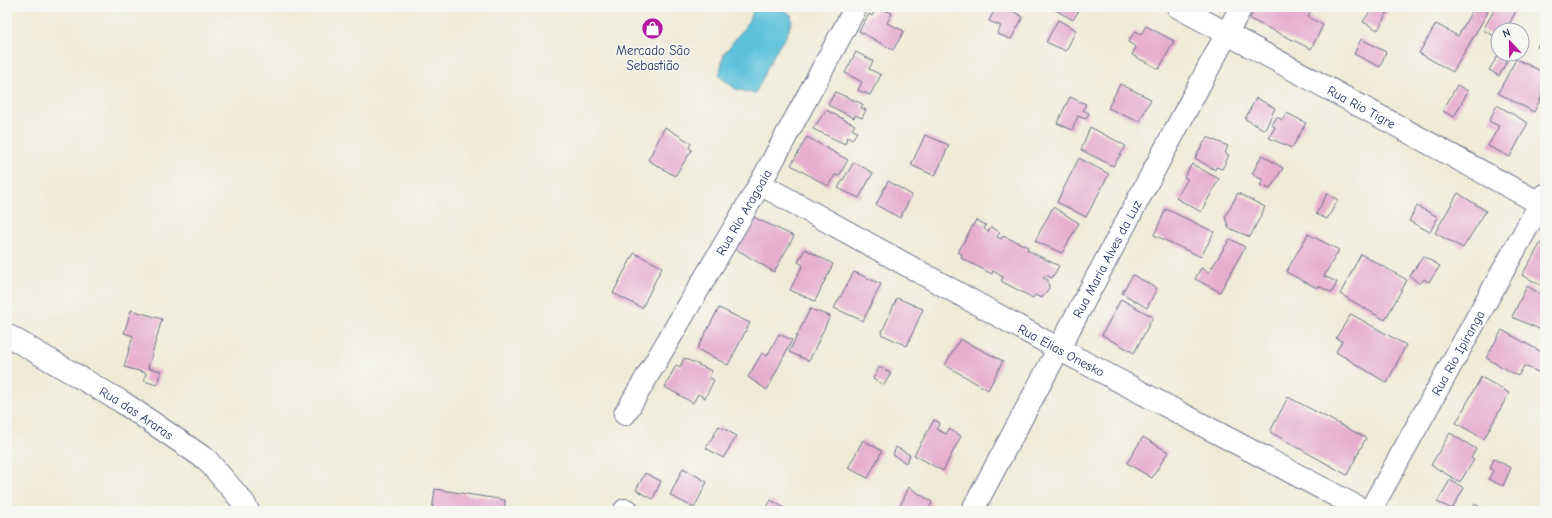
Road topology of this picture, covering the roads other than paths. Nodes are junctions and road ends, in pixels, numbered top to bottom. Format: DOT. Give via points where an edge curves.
graph roads {
  1 [pos="856,7"];
  2 [pos="1178,7"];
  3 [pos="1241,7"];
  4 [pos="1227,33"];
  5 [pos="760,184"];
  6 [pos="1543,201"];
  7 [pos="7,335"];
  8 [pos="1059,349"];
  9 [pos="624,414"];
  10 [pos="248,511"];
  11 [pos="972,511"];
  12 [pos="1365,511"];
  13 [pos="1370,511"];
  1 -- 5 [label="street, Rua Rio Aragoaia"];
  2 -- 4 [label="street, Rua Rio Tigre"];
  3 -- 4 [label="street, Rua Maria Alves da Luz"];
  4 -- 6 [label="street, Rua Rio Tigre"];
  4 -- 8 [label="street, Rua Maria Alves da Luz"];
  5 -- 8 [label="street, Rua Elias Onesko"];
  5 -- 9 [label="street, Rua Rio Aragoaia"];
  6 -- 13 [label="street, Rua Rio Ipiranga"];
  7 -- 10 [label="street, Rua das Araras" via="122,402 207,460"];
  8 -- 11 [label="street, Rua Maria Alves da Luz"];
  8 -- 12 [label="street, Rua Elias Onesko"];
}
